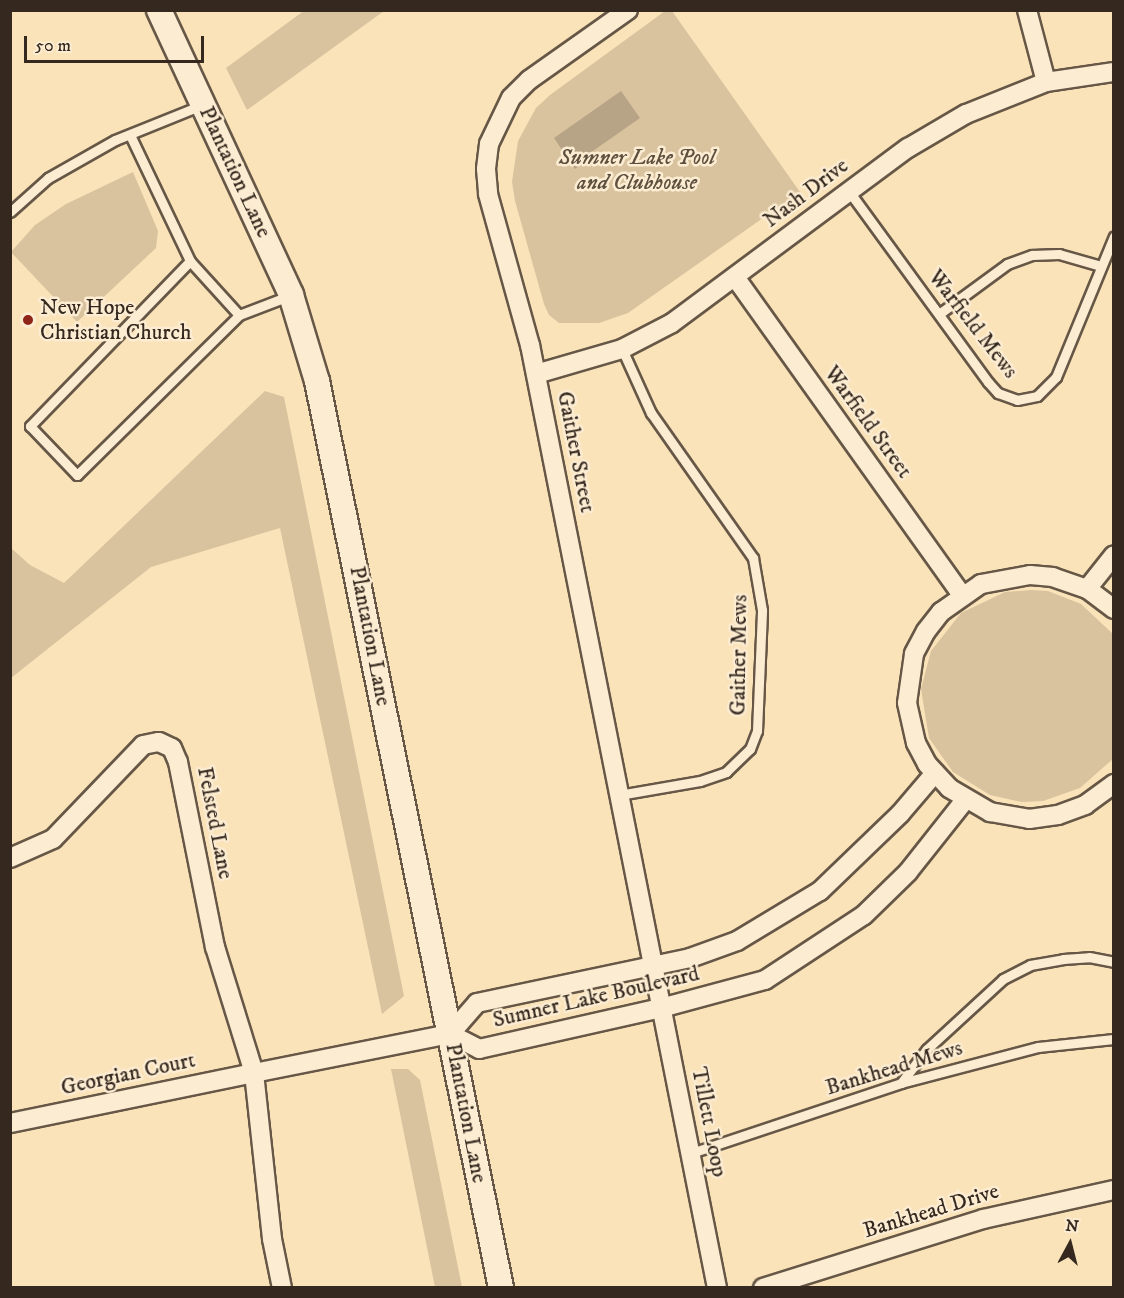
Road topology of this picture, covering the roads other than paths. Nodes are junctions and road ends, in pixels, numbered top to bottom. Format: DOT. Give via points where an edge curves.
graph roads {
  1 [pos="159,10"];
  2 [pos="628,10"];
  3 [pos="1028,10"];
  4 [pos="1113,72"];
  5 [pos="1046,82"];
  6 [pos="204,104"];
  7 [pos="130,135"];
  8 [pos="848,190"];
  9 [pos="10,212"];
  10 [pos="1113,236"];
  11 [pos="190,261"];
  12 [pos="1101,266"];
  13 [pos="735,277"];
  14 [pos="291,295"];
  15 [pos="939,314"];
  16 [pos="239,315"];
  17 [pos="622,349"];
  18 [pos="536,374"];
  19 [pos="1113,555"];
  20 [pos="1087,589"];
  21 [pos="962,595"];
  22 [pos="1113,609"];
  23 [pos="935,773"];
  24 [pos="1113,784"];
  25 [pos="619,795"];
  26 [pos="965,800"];
  27 [pos="10,858"];
  28 [pos="1113,962"];
  29 [pos="653,966"];
  30 [pos="661,1008"];
  31 [pos="450,1034"];
  32 [pos="1113,1039"];
  33 [pos="254,1073"];
  34 [pos="901,1083"];
  35 [pos="10,1123"];
  36 [pos="690,1153"];
  37 [pos="1113,1190"];
  38 [pos="282,1287"];
  39 [pos="501,1287"];
  40 [pos="717,1287"];
  41 [pos="763,1287"];
  1 -- 6 [label="street, Plantation Lane"];
  2 -- 18 [label="street, Gaither Street" via="529,80 498,120 489,144 488,194"];
  3 -- 5 [label="street"];
  4 -- 5 [label="street, Nash Drive"];
  5 -- 8 [label="street, Nash Drive" via="966,114"];
  6 -- 7 [label="lane"];
  6 -- 14 [label="street, Plantation Lane"];
  7 -- 9 [label="lane" via="48,178"];
  7 -- 11 [label="lane"];
  8 -- 13 [label="street, Nash Drive"];
  8 -- 15 [label="lane, Warfield Mews"];
  10 -- 12 [label="lane, Warfield Mews"];
  11 -- 16 [label="lane"];
  11 -- 16 [label="lane" via="30,426 77,475"];
  12 -- 15 [label="lane" via="1059,254 1032,255 1007,264"];
  12 -- 15 [label="lane, Warfield Mews" via="1056,377 1037,396 1017,400 998,393"];
  13 -- 17 [label="street, Nash Drive" via="686,314"];
  13 -- 21 [label="street, Warfield Street"];
  14 -- 16 [label="lane"];
  14 -- 31 [label="street, Plantation Lane" via="327,424"];
  17 -- 18 [label="street, Nash Drive"];
  17 -- 25 [label="lane, Gaither Mews" via="651,414 753,558 762,610 757,731 750,749 726,772 700,781"];
  18 -- 25 [label="street, Gaither Street"];
  19 -- 20 [label="street"];
  20 -- 21 [label="street" via="1053,577 1030,575 1002,578"];
  20 -- 22 [label="street"];
  21 -- 23 [label="street" via="926,631 914,654 907,683 911,729 921,755"];
  23 -- 26 [label="street"];
  23 -- 29 [label="street, Sumner Lake Boulevard" via="874,841 811,896 737,941"];
  24 -- 26 [label="street" via="1085,805 1058,815 1029,819 990,812"];
  25 -- 29 [label="street, Gaither Street"];
  26 -- 30 [label="street, Sumner Lake Boulevard" via="908,872 838,936 765,980"];
  27 -- 33 [label="street, Felsted Lane" via="53,839 143,745 159,742 172,748 215,947"];
  28 -- 34 [label="lane" via="1089,957 1063,959 1030,965 1003,979 927,1049"];
  29 -- 30 [label="street, Tillett Loop"];
  29 -- 31 [label="street, Sumner Lake Boulevard" via="477,1003"];
  30 -- 31 [label="street, Sumner Lake Boulevard" via="479,1049"];
  30 -- 36 [label="street, Tillett Loop"];
  31 -- 33 [label="street, Georgian Court"];
  31 -- 39 [label="street, Plantation Lane"];
  32 -- 34 [label="lane, Bankhead Mews" via="1038,1047"];
  33 -- 35 [label="street, Georgian Court"];
  33 -- 38 [label="street" via="272,1239"];
  34 -- 36 [label="lane, Bankhead Mews"];
  36 -- 40 [label="street, Tillett Loop"];
  37 -- 41 [label="street, Bankhead Drive" via="983,1219"];
}
